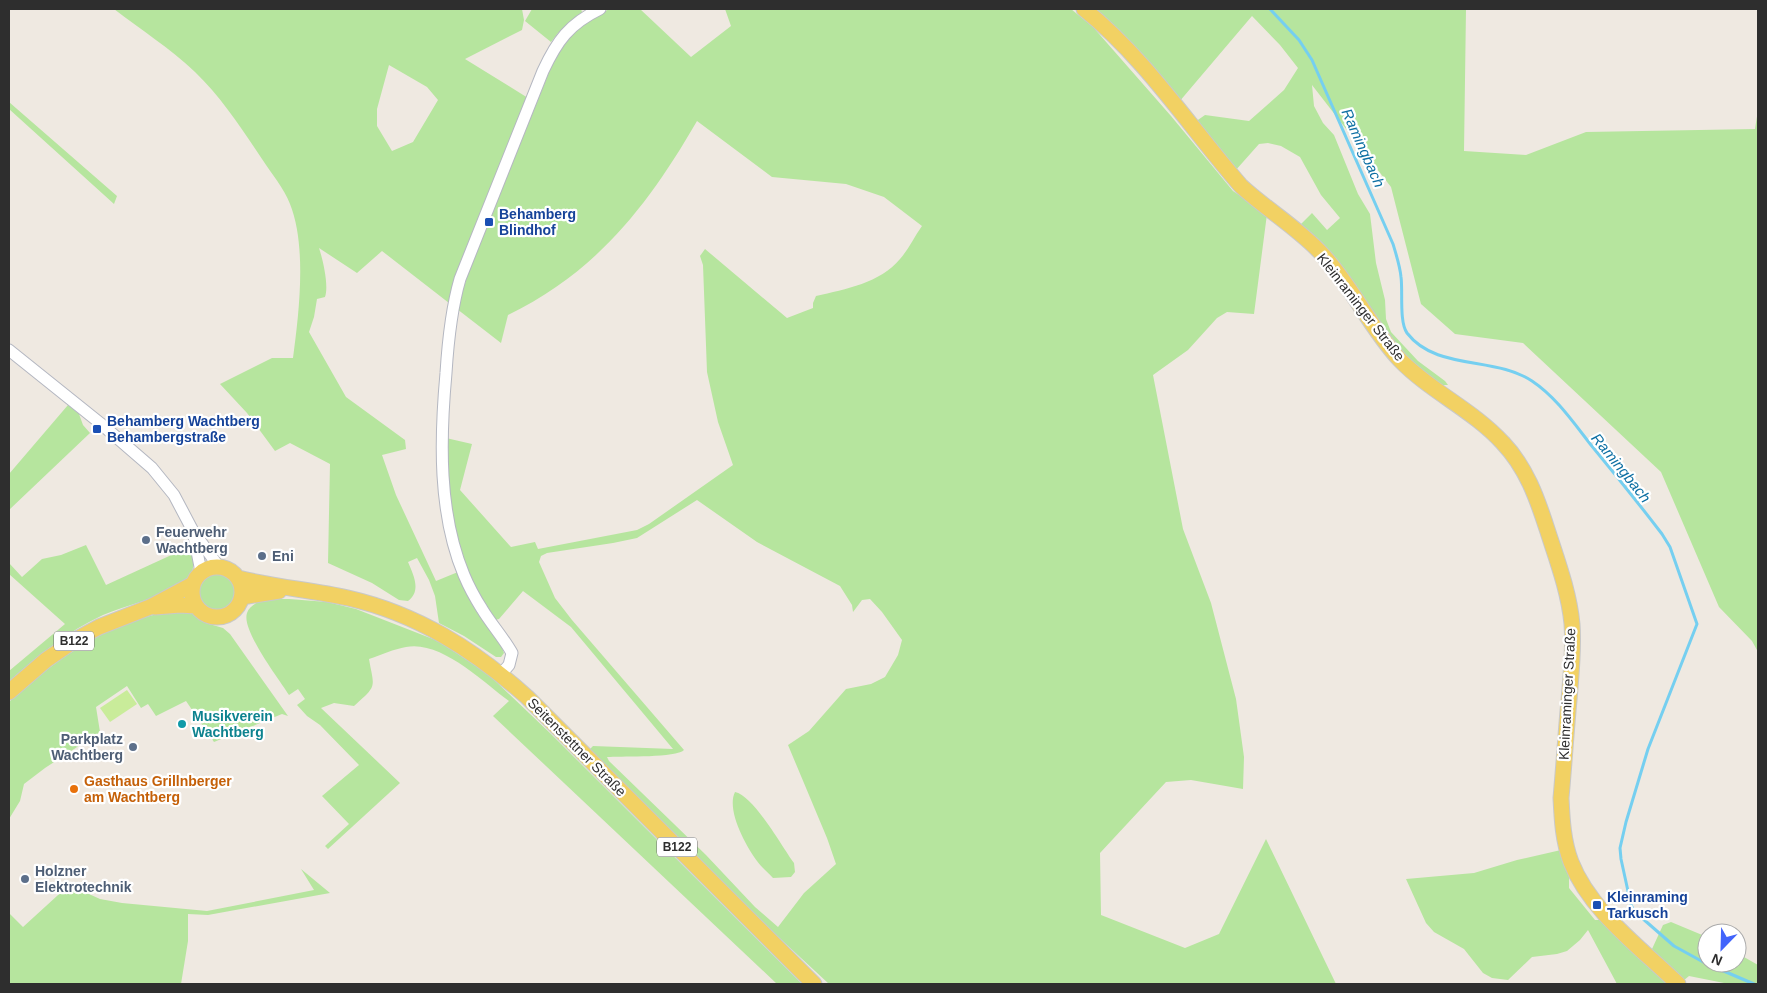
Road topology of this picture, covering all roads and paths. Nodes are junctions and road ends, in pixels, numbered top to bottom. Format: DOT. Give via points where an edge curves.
graph roads {
  1 [pos="600,9"];
  2 [pos="1084,9"];
  3 [pos="9,350"];
  4 [pos="193,532"];
  5 [pos="219,567"];
  6 [pos="197,578"];
  7 [pos="238,578"];
  8 [pos="290,589"];
  9 [pos="242,597"];
  10 [pos="196,606"];
  11 [pos="150,607"];
  12 [pos="501,674"];
  13 [pos="9,692"];
  14 [pos="814,984"];
  15 [pos="1678,984"];
  1 -- 12 [label="street" via="557,42 547,62 453,303 443,433 444,483 454,548 464,575 482,610 512,653 509,665"];
  2 -- 15 [label="main road, Kleinraminger Straße" via="1150,73 1241,186 1322,254 1401,361 1489,428 1525,473 1554,550 1571,622 1572,662 1562,798 1566,846 1577,875 1597,905"];
  3 -- 4 [label="street" via="152,468 174,495"];
  4 -- 5 [label="street"];
  4 -- 6 [label="street"];
  5 -- 6 [label="main road, B122" via="213,567"];
  5 -- 7 [label="main road, B122"];
  6 -- 10 [label="main road" via="192,591"];
  6 -- 11 [label="main road, B122"];
  7 -- 8 [label="main road, Seitenstettner Straße / B122"];
  7 -- 9 [label="main road"];
  8 -- 9 [label="main road, Seitenstettner Straße / B122"];
  8 -- 12 [label="main road, Seitenstettner Straße / B122" via="347,598 414,620 455,642"];
  9 -- 10 [label="main road, B122" via="235,609 221,617 211,616"];
  10 -- 11 [label="main road, B122"];
  11 -- 13 [label="main road, B122" via="99,626 75,640"];
  12 -- 14 [label="main road, Seitenstettner Straße / B122"];
}
